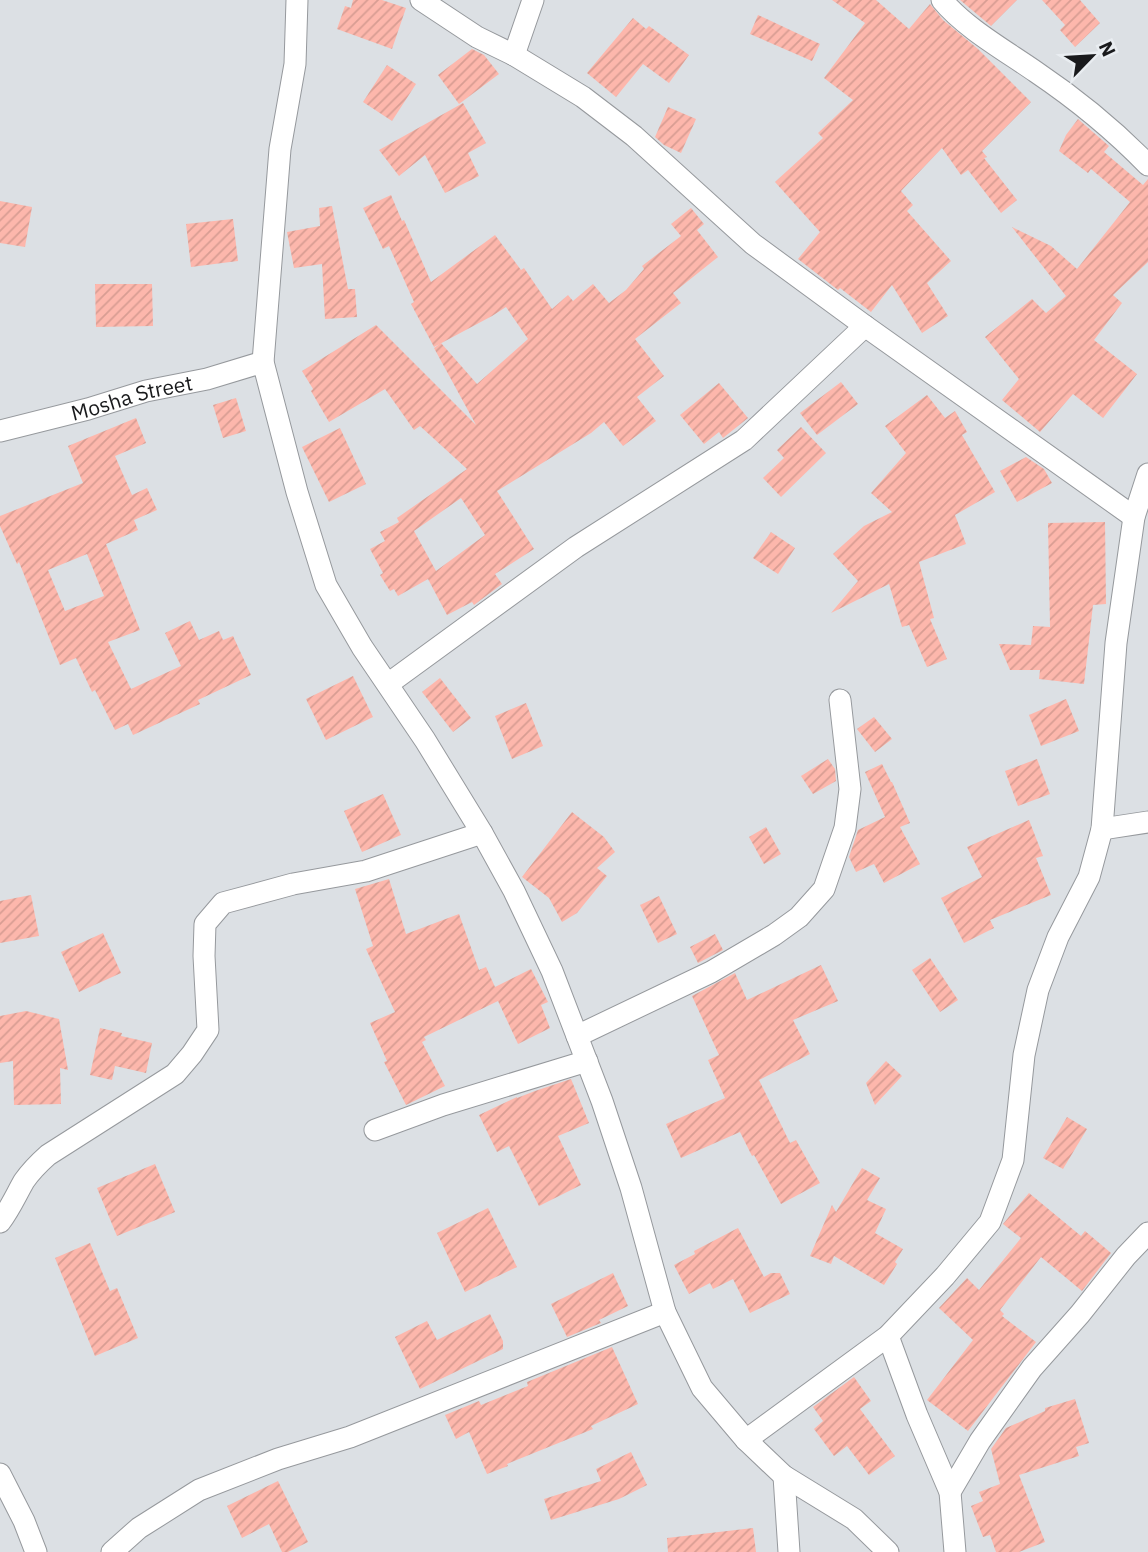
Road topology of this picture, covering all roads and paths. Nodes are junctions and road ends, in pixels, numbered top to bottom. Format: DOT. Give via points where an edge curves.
graph roads {
  1 [pos="297,0"];
  2 [pos="421,0"];
  3 [pos="533,0"];
  4 [pos="942,0"];
  5 [pos="514,55"];
  6 [pos="1148,165"];
  7 [pos="865,327"];
  8 [pos="263,362"];
  9 [pos="0,431"];
  10 [pos="1148,474"];
  11 [pos="1134,517"];
  12 [pos="388,684"];
  13 [pos="840,701"];
  14 [pos="1148,822"];
  15 [pos="1102,829"];
  16 [pos="482,833"];
  17 [pos="577,1035"];
  18 [pos="587,1061"];
  19 [pos="375,1130"];
  20 [pos="0,1222"];
  21 [pos="1148,1233"];
  22 [pos="665,1312"];
  23 [pos="888,1336"];
  24 [pos="746,1440"];
  25 [pos="0,1474"];
  26 [pos="784,1476"];
  27 [pos="950,1492"];
  28 [pos="36,1552"];
  29 [pos="112,1552"];
  30 [pos="789,1552"];
  31 [pos="888,1552"];
  32 [pos="955,1552"];
  1 -- 8 [label="street" via="295,64 280,149"];
  2 -- 5 [label="street"];
  3 -- 5 [label="street"];
  4 -- 6 [label="street" via="970,26 1123,139"];
  5 -- 7 [label="street" via="583,97 634,136 752,244"];
  7 -- 11 [label="street"];
  7 -- 12 [label="street" via="744,440 576,547"];
  8 -- 9 [label="street, Mosha Street"];
  8 -- 12 [label="street" via="326,585"];
  10 -- 11 [label="street"];
  11 -- 15 [label="street" via="1116,643"];
  12 -- 16 [label="street"];
  13 -- 17 [label="street" via="850,789 845,828 824,889 799,917 711,972"];
  14 -- 15 [label="street"];
  15 -- 23 [label="street" via="1089,877 1038,989 1024,1055 1013,1160 990,1222"];
  16 -- 17 [label="street" via="552,971"];
  16 -- 20 [label="street" via="366,871 223,903 205,924 208,1030 192,1054 175,1074 48,1154 25,1180"];
  17 -- 18 [label="street"];
  18 -- 19 [label="street"];
  18 -- 22 [label="street" via="631,1188"];
  21 -- 27 [label="street" via="1032,1368"];
  22 -- 24 [label="street" via="702,1388"];
  22 -- 29 [label="street" via="349,1437 199,1490 139,1528"];
  23 -- 24 [label="street"];
  23 -- 27 [label="street"];
  24 -- 26 [label="street"];
  25 -- 28 [label="street"];
  26 -- 30 [label="street"];
  26 -- 31 [label="street" via="854,1519"];
  27 -- 32 [label="street"];
}
